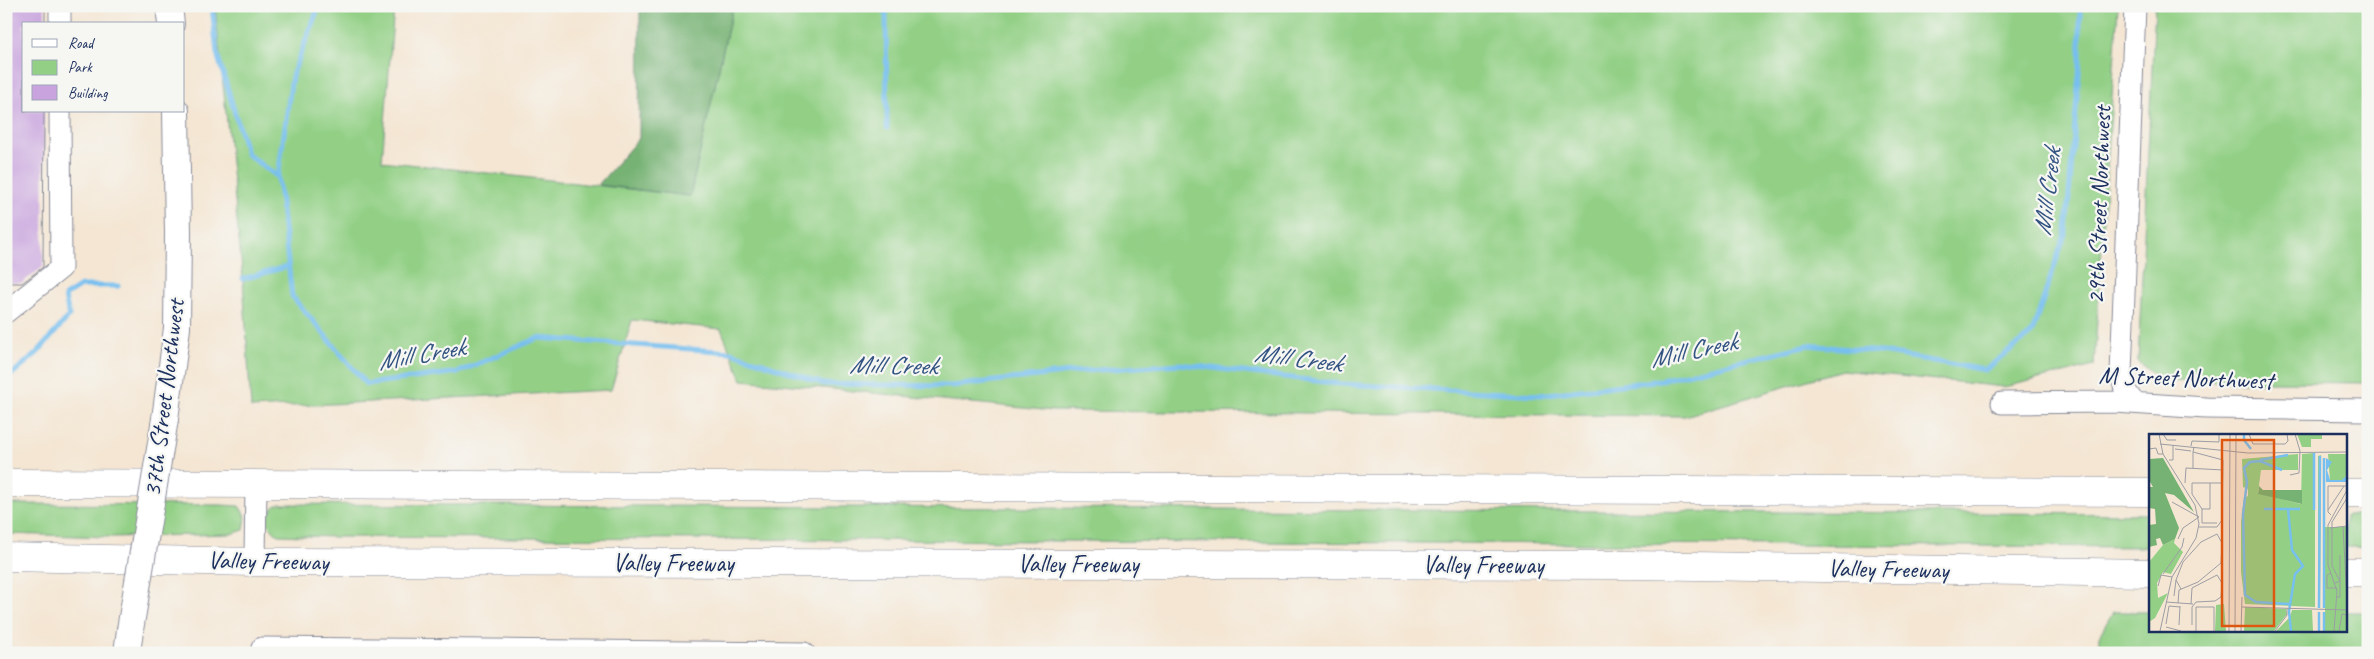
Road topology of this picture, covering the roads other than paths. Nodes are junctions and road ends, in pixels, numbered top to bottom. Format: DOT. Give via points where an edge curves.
graph roads {
  1 [pos="60,6"];
  2 [pos="170,6"];
  3 [pos="2135,6"];
  4 [pos="60,22"];
  5 [pos="170,22"];
  6 [pos="60,112"];
  7 [pos="176,112"];
  8 [pos="6,312"];
  9 [pos="2002,403"];
  10 [pos="2134,403"];
  11 [pos="2368,410"];
  12 [pos="6,483"];
  13 [pos="256,483"];
  14 [pos="2149,492"];
  15 [pos="2346,493"];
  16 [pos="2368,493"];
  17 [pos="6,557"];
  18 [pos="255,562"];
  19 [pos="2346,572"];
  20 [pos="2368,572"];
  21 [pos="2149,573"];
  22 [pos="129,641"];
  23 [pos="385,651"];
  24 [pos="560,652"];
  25 [pos="261,653"];
  26 [pos="804,653"];
  1 -- 4 [label="street"];
  2 -- 5 [label="main road"];
  3 -- 10 [label="street, 29th Street Northwest" via="2121,373 2125,390"];
  6 -- 8 [label="street" via="61,268"];
  7 -- 22 [label="main road, 37th Street Northwest, bridge" via="177,328"];
  9 -- 10 [label="street, M Street Northwest"];
  10 -- 11 [label="street, M Street Northwest" via="2206,408"];
  12 -- 13 [label="highway"];
  13 -- 14 [label="highway"];
  13 -- 18 [label="street"];
  15 -- 16 [label="highway"];
  17 -- 18 [label="highway, Valley Freeway"];
  18 -- 21 [label="highway, Valley Freeway" via="1612,565"];
  19 -- 20 [label="highway"];
  23 -- 24 [label="street"];
  23 -- 25 [label="street" via="262,648"];
  24 -- 26 [label="street"];
}
